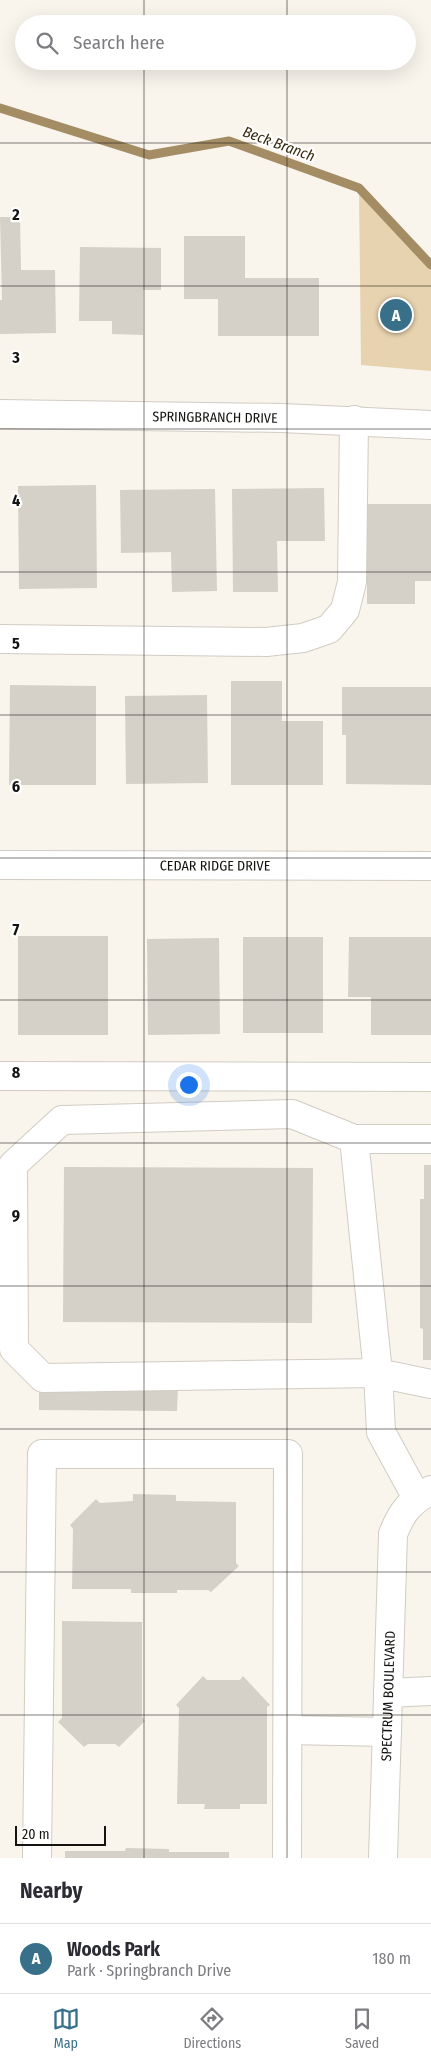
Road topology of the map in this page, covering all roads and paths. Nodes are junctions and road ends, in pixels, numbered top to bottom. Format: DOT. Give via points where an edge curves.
graph roads {
  1 [pos="0,414"];
  2 [pos="354,420"];
  3 [pos="431,425"];
  4 [pos="0,639"];
  5 [pos="0,865"];
  6 [pos="431,866"];
  7 [pos="0,1076"];
  8 [pos="431,1077"];
  9 [pos="354,1139"];
  10 [pos="431,1139"];
  11 [pos="378,1373"];
  12 [pos="431,1384"];
  13 [pos="424,1494"];
  14 [pos="431,1691"];
  15 [pos="388,1693"];
  16 [pos="288,1730"];
  17 [pos="387,1732"];
  18 [pos="37,1858"];
  19 [pos="287,1858"];
  20 [pos="383,1858"];
  1 -- 2 [label="street, SPRINGBRANCH DRIVE"];
  2 -- 3 [label="street, SPRINGBRANCH DRIVE"];
  2 -- 4 [label="street" via="352,582 344,610 329,629 303,638 266,642"];
  5 -- 6 [label="street, CEDAR RIDGE DRIVE"];
  7 -- 8 [label="street"];
  9 -- 10 [label="street"];
  9 -- 11 [label="street"];
  9 -- 11 [label="street" via="292,1114 62,1120 13,1165 14,1349 43,1378"];
  11 -- 12 [label="street"];
  11 -- 13 [label="street" via="382,1432"];
  13 -- 15 [label="street, SPECTRUM BOULEVARD" via="401,1515 393,1534"];
  14 -- 15 [label="street"];
  15 -- 17 [label="street, SPECTRUM BOULEVARD"];
  16 -- 17 [label="street"];
  16 -- 18 [label="street" via="288,1454 42,1454"];
  16 -- 19 [label="street"];
  17 -- 20 [label="street, SPECTRUM BOULEVARD"];
}
